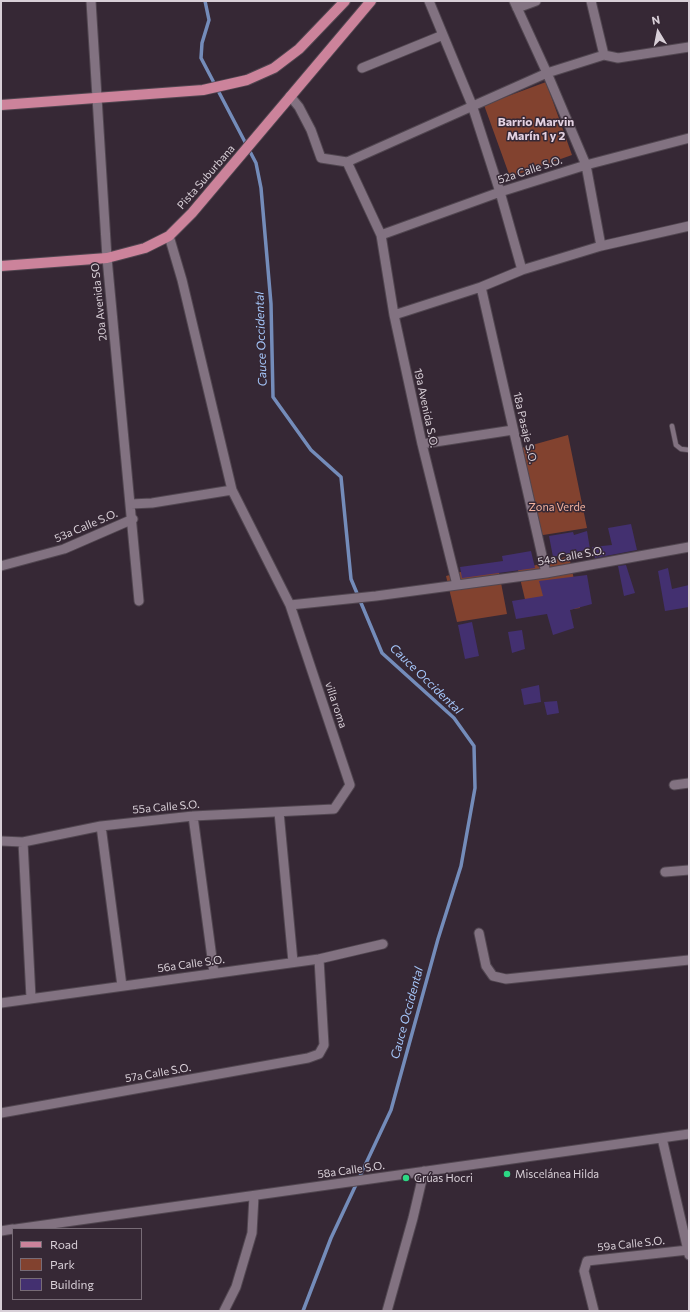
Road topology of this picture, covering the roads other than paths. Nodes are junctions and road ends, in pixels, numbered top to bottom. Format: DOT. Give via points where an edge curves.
graph roads {
  1 [pos="92,1"];
  2 [pos="345,1"];
  3 [pos="371,1"];
  4 [pos="429,1"];
  5 [pos="536,1"];
  6 [pos="591,1"];
  7 [pos="515,4"];
  8 [pos="442,35"];
  9 [pos="689,47"];
  10 [pos="604,55"];
  11 [pos="362,68"];
  12 [pos="547,73"];
  13 [pos="290,96"];
  14 [pos="97,99"];
  15 [pos="1,105"];
  16 [pos="472,105"];
  17 [pos="689,138"];
  18 [pos="347,162"];
  19 [pos="586,165"];
  20 [pos="500,192"];
  21 [pos="689,226"];
  22 [pos="381,235"];
  23 [pos="169,236"];
  24 [pos="601,246"];
  25 [pos="107,258"];
  26 [pos="1,266"];
  27 [pos="522,270"];
  28 [pos="482,287"];
  29 [pos="394,314"];
  30 [pos="672,426"];
  31 [pos="513,430"];
  32 [pos="422,444"];
  33 [pos="689,450"];
  34 [pos="232,490"];
  35 [pos="131,504"];
  36 [pos="133,519"];
  37 [pos="689,547"];
  38 [pos="1,566"];
  39 [pos="546,573"];
  40 [pos="457,585"];
  41 [pos="139,601"];
  42 [pos="290,605"];
  43 [pos="689,783"];
  44 [pos="674,785"];
  45 [pos="334,809"];
  46 [pos="279,812"];
  47 [pos="193,816"];
  48 [pos="101,826"];
  49 [pos="1,841"];
  50 [pos="22,842"];
  51 [pos="689,870"];
  52 [pos="665,872"];
  53 [pos="479,933"];
  54 [pos="383,944"];
  55 [pos="319,959"];
  56 [pos="689,960"];
  57 [pos="293,962"];
  58 [pos="214,973"];
  59 [pos="122,986"];
  60 [pos="31,998"];
  61 [pos="1,1002"];
  62 [pos="1,1113"];
  63 [pos="689,1134"];
  64 [pos="662,1138"];
  65 [pos="424,1171"];
  66 [pos="254,1196"];
  67 [pos="23,1228"];
  68 [pos="12,1230"];
  69 [pos="1,1231"];
  70 [pos="688,1253"];
  71 [pos="224,1311"];
  72 [pos="387,1311"];
  73 [pos="594,1311"];
  1 -- 14 [label="street, 20a Avenida SO"];
  2 -- 14 [label="main road" via="299,49 274,68 247,80 203,90"];
  3 -- 13 [label="main road, Pista Suburbana"];
  4 -- 8 [label="street"];
  5 -- 7 [label="street"];
  6 -- 10 [label="street"];
  7 -- 12 [label="street"];
  8 -- 11 [label="street"];
  8 -- 16 [label="street"];
  9 -- 10 [label="street" via="618,58"];
  10 -- 12 [label="street"];
  12 -- 16 [label="street"];
  12 -- 19 [label="street"];
  13 -- 18 [label="street" via="311,130 321,158"];
  13 -- 23 [label="main road, Pista Suburbana" via="192,213"];
  14 -- 15 [label="main road"];
  14 -- 25 [label="street, 20a Avenida SO"];
  16 -- 18 [label="street"];
  16 -- 20 [label="street"];
  17 -- 19 [label="street, 52a Calle S.O."];
  18 -- 22 [label="street, 19a Avenida S.O."];
  19 -- 20 [label="street, 52a Calle S.O."];
  19 -- 24 [label="street"];
  20 -- 22 [label="street, 52a Calle S.O."];
  20 -- 27 [label="street"];
  21 -- 24 [label="street"];
  22 -- 29 [label="street, 19a Avenida S.O."];
  23 -- 25 [label="main road, Pista Suburbana" via="145,248"];
  23 -- 34 [label="street, villa roma" via="182,280"];
  24 -- 27 [label="street"];
  25 -- 26 [label="main road, Pista Suburbana"];
  25 -- 35 [label="street, 20a Avenida SO"];
  27 -- 28 [label="street"];
  28 -- 29 [label="street"];
  28 -- 31 [label="street, 18a Pasaje S.O."];
  29 -- 32 [label="street, 19a Avenida S.O."];
  30 -- 33 [label="lane" via="676,445"];
  31 -- 32 [label="street"];
  31 -- 39 [label="street, 18a Pasaje S.O."];
  32 -- 40 [label="street, 19a Avenida S.O."];
  34 -- 35 [label="street"];
  34 -- 42 [label="street, villa roma"];
  35 -- 36 [label="street, 20a Avenida SO"];
  36 -- 38 [label="street, 53a Calle S.O." via="64,549"];
  36 -- 41 [label="street, 20a Avenida SO"];
  37 -- 39 [label="street, 54a Calle S.O."];
  39 -- 40 [label="street, 54a Calle S.O."];
  40 -- 42 [label="street"];
  42 -- 45 [label="street, villa roma" via="350,785"];
  43 -- 44 [label="street"];
  45 -- 46 [label="street, 55a Calle S.O."];
  46 -- 47 [label="street, 55a Calle S.O."];
  46 -- 57 [label="street"];
  47 -- 48 [label="street, 55a Calle S.O."];
  47 -- 58 [label="street"];
  48 -- 50 [label="street, 55a Calle S.O."];
  48 -- 59 [label="street"];
  49 -- 50 [label="street, 55a Calle S.O."];
  50 -- 60 [label="street"];
  51 -- 52 [label="street"];
  53 -- 56 [label="street" via="486,966 493,976 506,979"];
  54 -- 55 [label="street, 56a Calle S.O."];
  55 -- 57 [label="street, 56a Calle S.O."];
  55 -- 62 [label="street, 57a Calle S.O." via="324,1045 319,1054"];
  57 -- 58 [label="street, 56a Calle S.O."];
  58 -- 59 [label="street, 56a Calle S.O."];
  59 -- 60 [label="street, 56a Calle S.O."];
  60 -- 61 [label="street, 56a Calle S.O."];
  63 -- 64 [label="street, 58a Calle S.O."];
  64 -- 65 [label="street, 58a Calle S.O."];
  64 -- 70 [label="street"];
  65 -- 66 [label="street, 58a Calle S.O."];
  65 -- 72 [label="street"];
  66 -- 67 [label="street, 58a Calle S.O."];
  66 -- 71 [label="street" via="252,1233 236,1287"];
  68 -- 69 [label="street"];
  70 -- 73 [label="street, 59a Calle S.O." via="587,1261 584,1270"];
}
